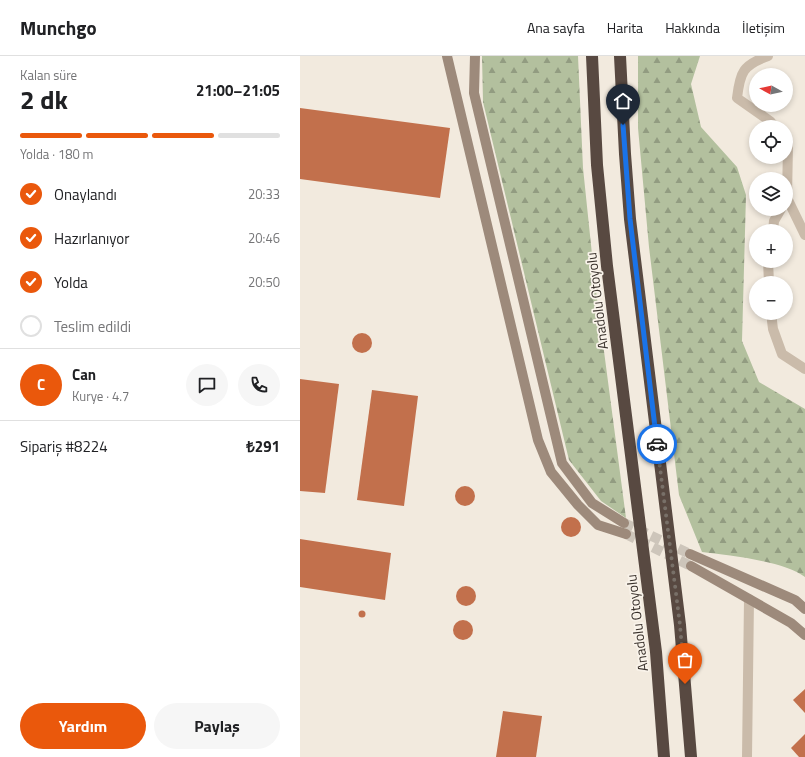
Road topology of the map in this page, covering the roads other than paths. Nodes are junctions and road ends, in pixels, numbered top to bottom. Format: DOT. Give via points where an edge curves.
graph roads {
  1 [pos="446,56"];
  2 [pos="475,56"];
  3 [pos="592,56"];
  4 [pos="620,56"];
  5 [pos="768,56"];
  6 [pos="769,120"];
  7 [pos="793,211"];
  8 [pos="805,235"];
  9 [pos="771,320"];
  10 [pos="805,369"];
  11 [pos="624,523"];
  12 [pos="626,534"];
  13 [pos="690,554"];
  14 [pos="691,566"];
  15 [pos="749,599"];
  16 [pos="805,609"];
  17 [pos="805,635"];
  18 [pos="664,757"];
  19 [pos="691,757"];
  20 [pos="747,757"];
  1 -- 12 [label="main road" via="538,440 551,472 578,505 598,525"];
  2 -- 11 [label="main road" via="474,92 562,463 592,503"];
  3 -- 18 [label="highway, Anadolu Otoyolu" via="600,196 656,652"];
  4 -- 19 [label="highway" via="624,154 630,219 680,625"];
  5 -- 6 [label="street" via="753,62 739,78 737,98"];
  7 -- 8 [label="street"];
  9 -- 10 [label="street" via="772,329 782,354"];
  13 -- 16 [label="main road" via="795,600"];
  14 -- 15 [label="main road"];
  15 -- 17 [label="main road" via="791,623"];
  15 -- 20 [label="street"];
}
